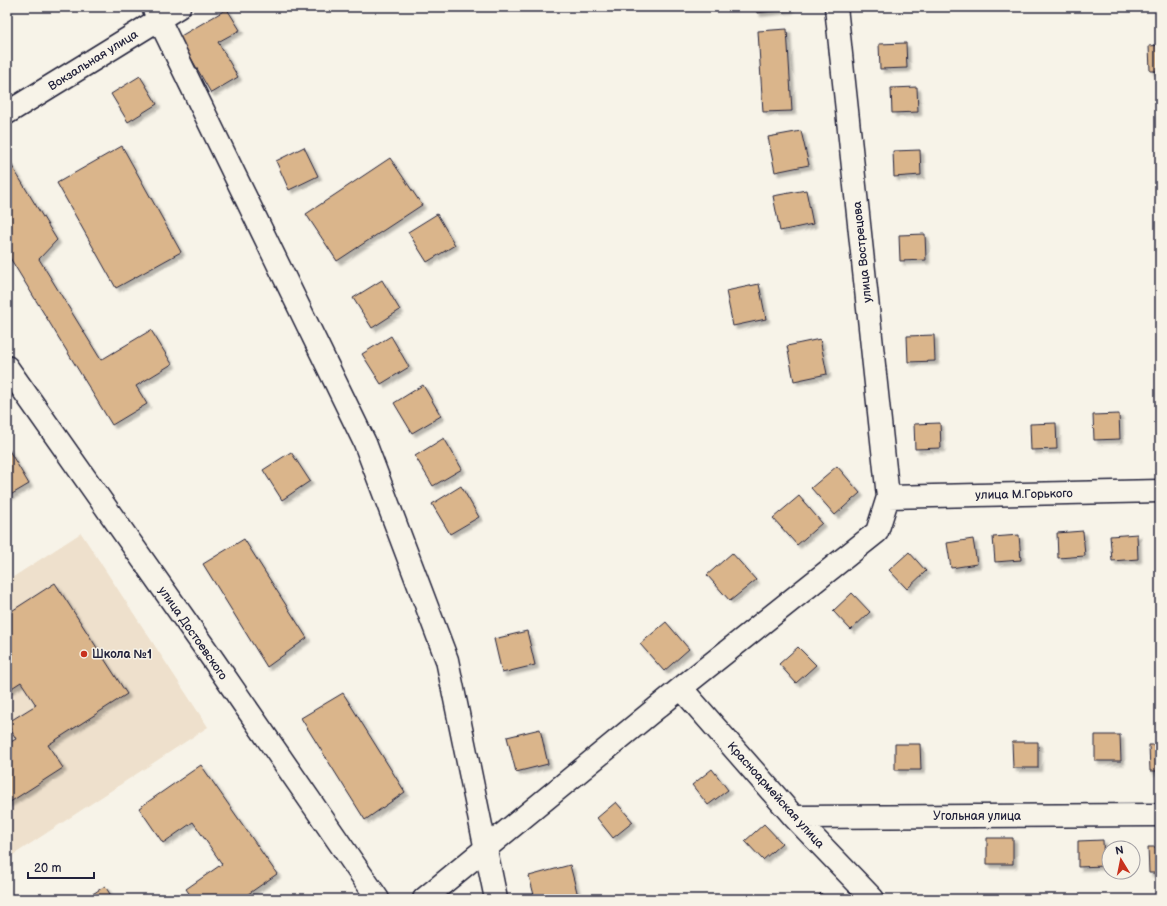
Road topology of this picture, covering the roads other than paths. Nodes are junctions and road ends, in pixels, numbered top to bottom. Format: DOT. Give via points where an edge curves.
graph roads {
  1 [pos="179,7"];
  2 [pos="836,7"];
  3 [pos="156,13"];
  4 [pos="7,113"];
  5 [pos="7,368"];
  6 [pos="1160,491"];
  7 [pos="888,497"];
  8 [pos="681,688"];
  9 [pos="1160,815"];
  10 [pos="794,817"];
  11 [pos="486,850"];
  12 [pos="378,899"];
  13 [pos="424,899"];
  14 [pos="496,899"];
  15 [pos="873,899"];
  1 -- 3 [label="street, Вокзальная улица"];
  2 -- 7 [label="street, улица Вострецова"];
  3 -- 4 [label="street, Вокзальная улица"];
  3 -- 11 [label="street" via="365,443 447,660"];
  5 -- 12 [label="street, улица Достоевского"];
  6 -- 7 [label="street, улица М.Горького"];
  7 -- 8 [label="street" via="877,532"];
  8 -- 10 [label="street, Красноармейская улица"];
  8 -- 11 [label="street"];
  9 -- 10 [label="street, Угольная улица"];
  10 -- 15 [label="street, Красноармейская улица"];
  11 -- 13 [label="street"];
  11 -- 14 [label="street"];
}
